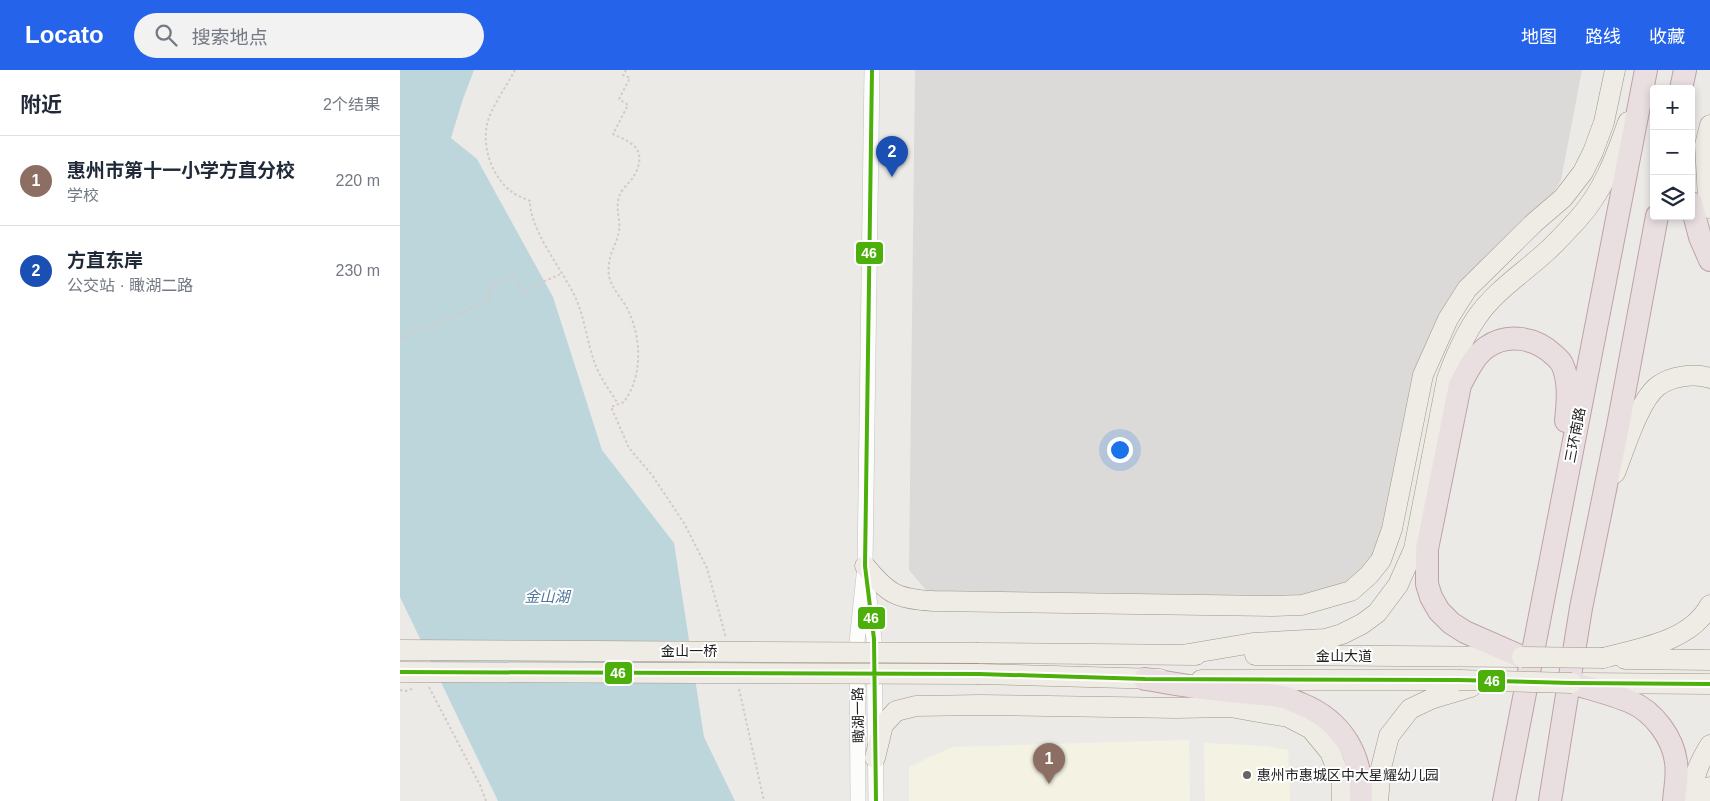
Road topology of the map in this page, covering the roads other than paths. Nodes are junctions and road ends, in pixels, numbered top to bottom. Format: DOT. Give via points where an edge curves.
graph roads {
  1 [pos="872,70"];
  2 [pos="1615,70"];
  3 [pos="1646,70"];
  4 [pos="1686,70"];
  5 [pos="1682,85"];
  6 [pos="1687,85"];
  7 [pos="1710,125"];
  8 [pos="1710,208"];
  9 [pos="1695,218"];
  10 [pos="1656,220"];
  11 [pos="1710,260"];
  12 [pos="1710,378"];
  13 [pos="1561,507"];
  14 [pos="1600,513"];
  15 [pos="865,566"];
  16 [pos="1710,605"];
  17 [pos="400,650"];
  18 [pos="978,653"];
  19 [pos="1644,653"];
  20 [pos="1182,655"];
  21 [pos="1522,657"];
  22 [pos="1710,660"];
  23 [pos="400,672"];
  24 [pos="979,674"];
  25 [pos="1145,680"];
  26 [pos="1572,683"];
  27 [pos="1459,684"];
  28 [pos="1710,684"];
  29 [pos="1634,692"];
  30 [pos="1710,744"];
  31 [pos="876,758"];
  32 [pos="1710,788"];
  33 [pos="858,801"];
  34 [pos="876,801"];
  35 [pos="1342,801"];
  36 [pos="1361,801"];
  37 [pos="1378,801"];
  38 [pos="1504,801"];
  39 [pos="1550,801"];
  40 [pos="1674,801"];
  41 [pos="1691,801"];
  42 [pos="1707,801"];
  1 -- 15 [label="street"];
  2 -- 15 [label="main road" via="1604,122 1583,172 1563,198 1467,289 1448,319 1423,374 1389,537 1381,560 1351,590 1302,605 1272,606 912,600 894,594"];
  3 -- 13 [label="highway, 三环南路"];
  3 -- 20 [label="main road" via="1615,160 1598,192 1580,218 1477,316 1456,352 1414,549 1398,585 1377,613 1362,624 1325,639 1253,643"];
  4 -- 5 [label="highway"];
  4 -- 6 [label="highway"];
  7 -- 8 [label="main road" via="1705,145"];
  9 -- 11 [label="highway"];
  10 -- 14 [label="highway"];
  12 -- 14 [label="main road" via="1689,376 1657,386 1643,404"];
  13 -- 21 [label="highway" via="1568,397 1566,376 1561,362 1536,342 1520,338 1504,340 1487,347 1476,358 1460,385 1427,549 1428,584 1439,611 1451,623"];
  13 -- 38 [label="highway, 三环南路"];
  14 -- 39 [label="highway"];
  15 -- 31 [label="street, 瞰湖一路" via="874,639"];
  15 -- 33 [label="street, 瞰湖一路" via="857,642"];
  16 -- 19 [label="main road" via="1685,632"];
  17 -- 18 [label="main road, 金山一桥, bridge"];
  18 -- 20 [label="main road, 金山大道"];
  19 -- 21 [label="main road, 金山大道, bridge" via="1603,658"];
  19 -- 22 [label="main road"];
  20 -- 21 [label="main road, 金山大道"];
  23 -- 24 [label="main road, 金山一桥, bridge"];
  24 -- 25 [label="main road, 金山大道"];
  25 -- 27 [label="main road, 金山大道"];
  25 -- 36 [label="highway" via="1284,697 1313,709 1342,733 1355,756"];
  26 -- 27 [label="main road, 金山大道, bridge" via="1506,680"];
  26 -- 29 [label="highway"];
  27 -- 37 [label="main road" via="1410,709 1389,736 1381,768"];
  28 -- 29 [label="main road"];
  29 -- 40 [label="highway" via="1643,709 1668,736 1673,749 1676,763"];
  30 -- 41 [label="main road" via="1700,762"];
  31 -- 34 [label="street, 瞰湖一路"];
  31 -- 35 [label="main road" via="884,725 896,711 916,706 1230,707 1288,716 1311,729 1330,752 1342,782"];
  32 -- 42 [label="main road"];
}
